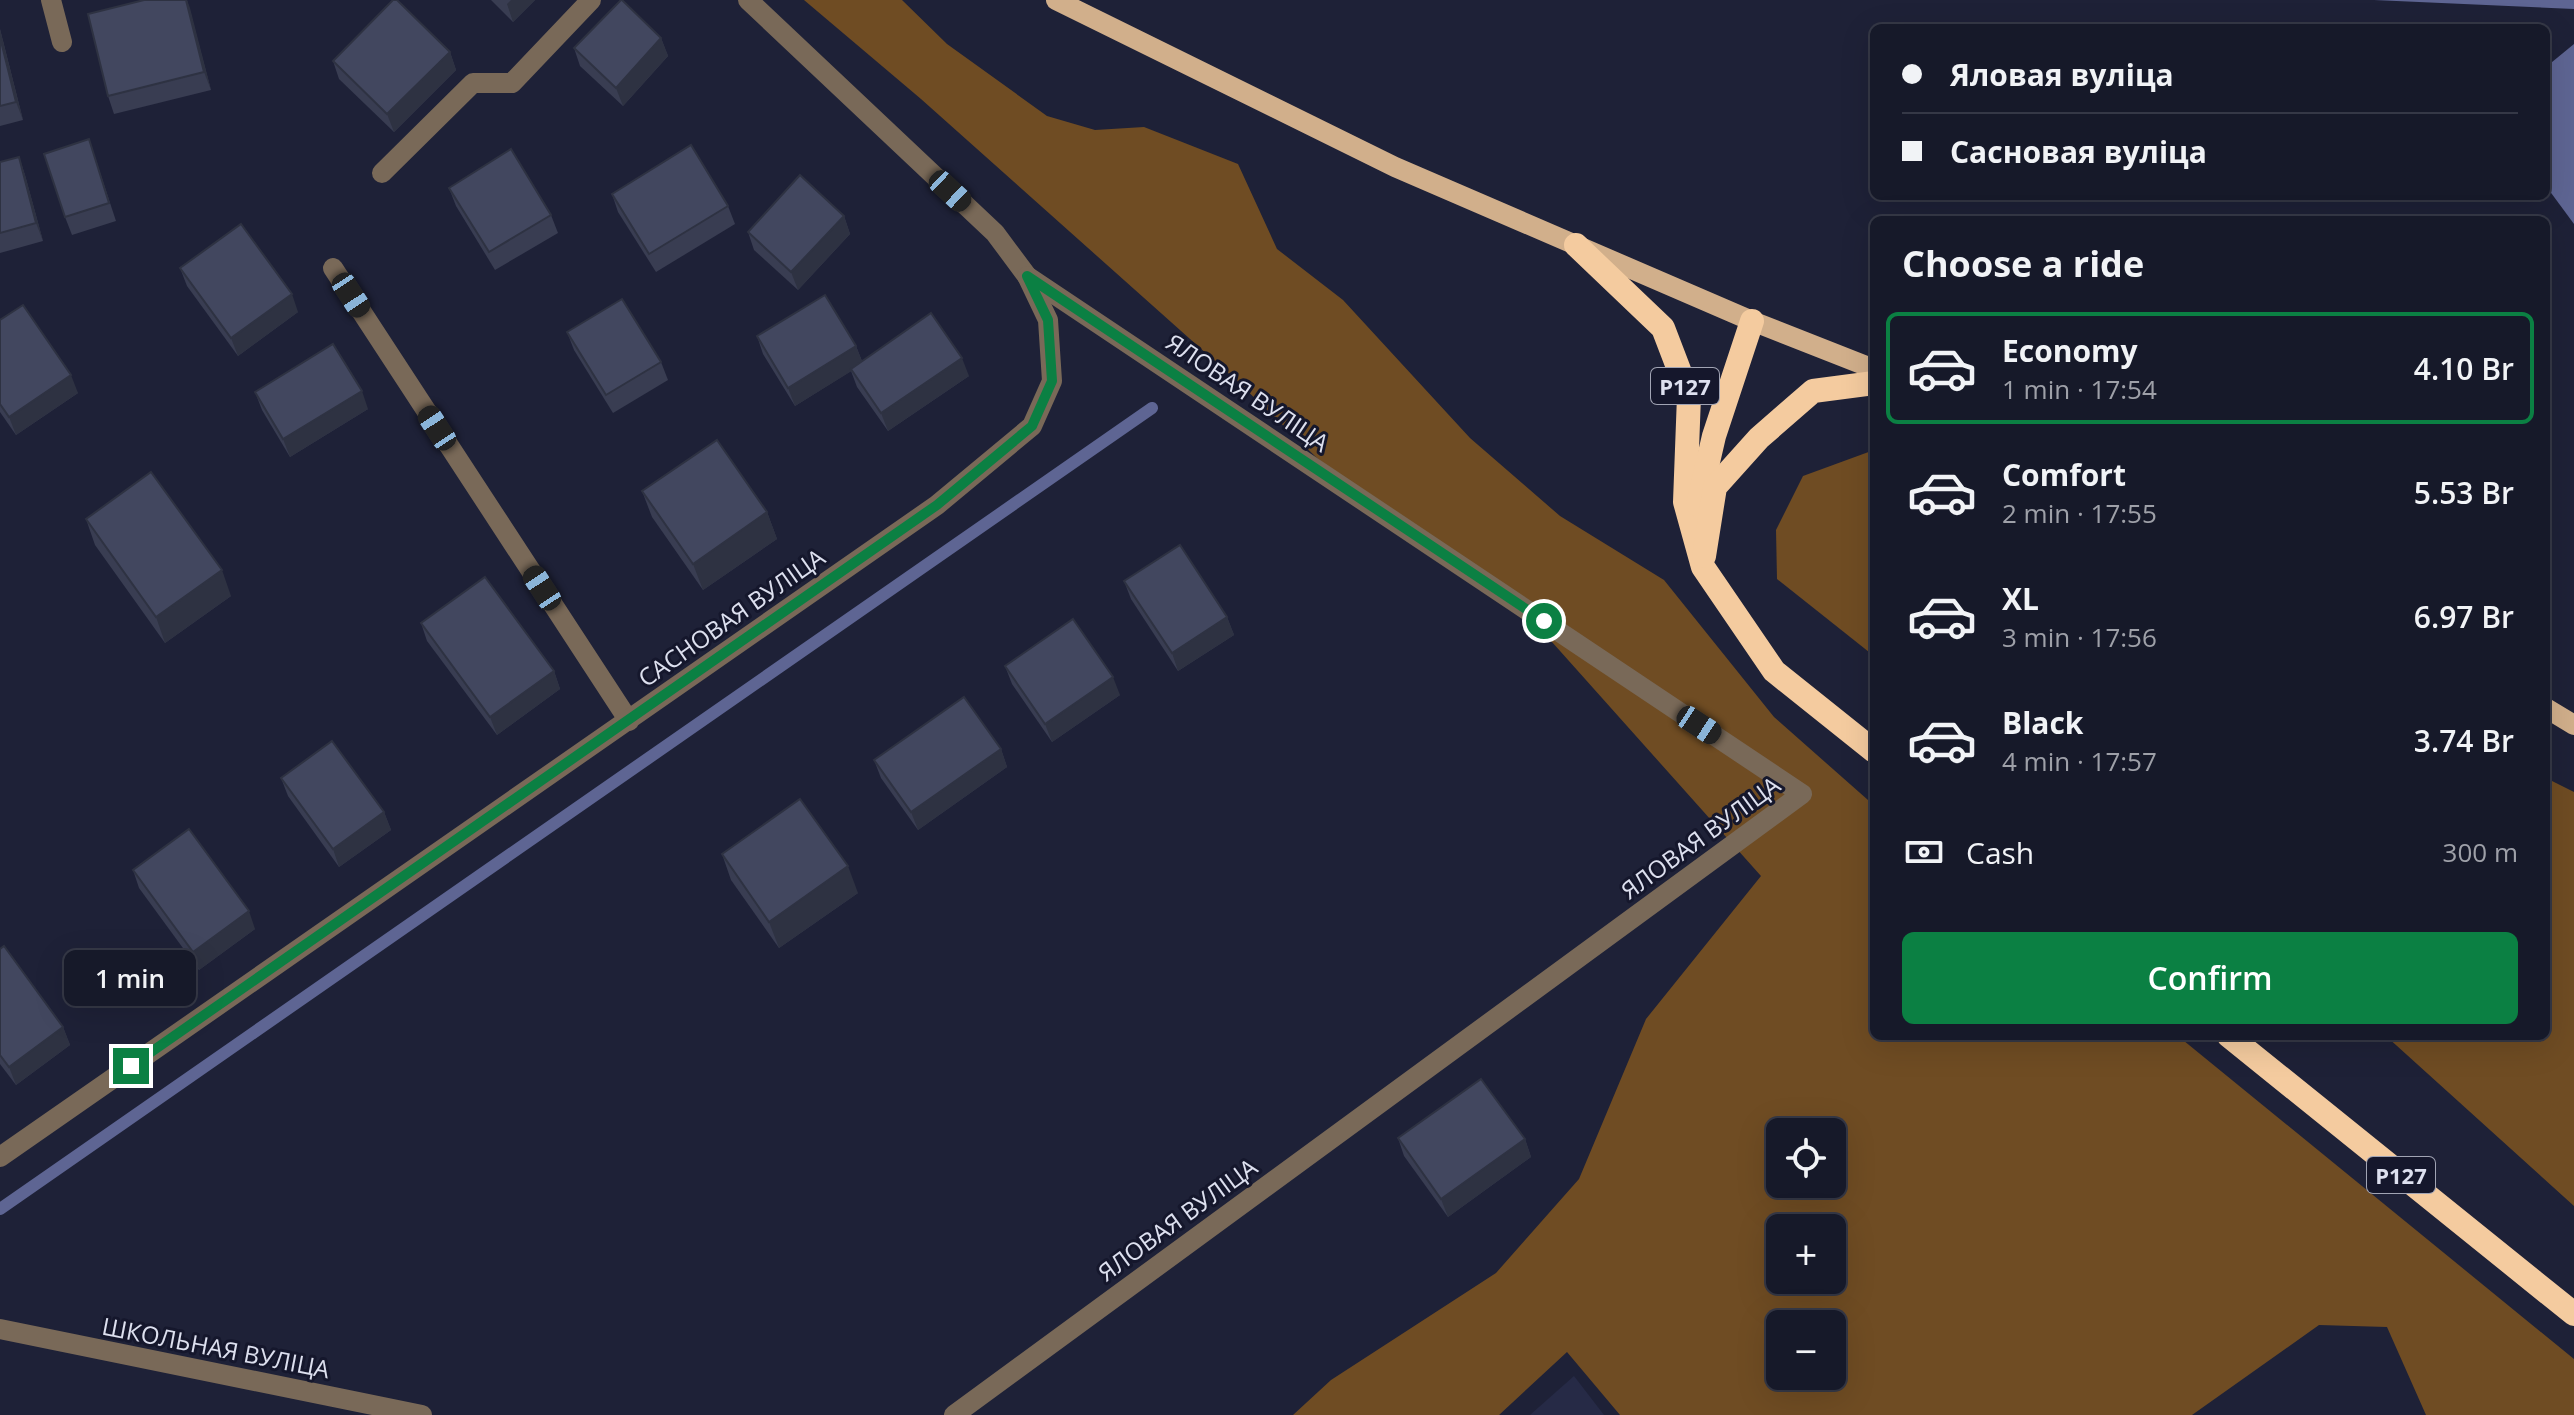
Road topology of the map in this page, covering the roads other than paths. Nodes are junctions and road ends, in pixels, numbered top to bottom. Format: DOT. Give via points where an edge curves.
graph roads {
  1 [pos="51,0"];
  2 [pos="591,0"];
  3 [pos="748,0"];
  4 [pos="1056,0"];
  5 [pos="62,42"];
  6 [pos="382,173"];
  7 [pos="1576,245"];
  8 [pos="333,268"];
  9 [pos="1027,276"];
  10 [pos="1752,321"];
  11 [pos="1870,367"];
  12 [pos="1870,384"];
  13 [pos="1703,567"];
  14 [pos="2550,710"];
  15 [pos="629,721"];
  16 [pos="2574,725"];
  17 [pos="1870,748"];
  18 [pos="2234,1040"];
  19 [pos="0,1157"];
  20 [pos="2574,1314"];
  21 [pos="0,1329"];
  22 [pos="422,1415"];
  23 [pos="954,1415"];
  1 -- 5 [label="street"];
  2 -- 6 [label="street" via="512,83 473,83"];
  3 -- 9 [label="street, САСНОВАЯ ВУЛІЦА" via="995,233"];
  4 -- 7 [label="main road, Р127" via="1395,167"];
  7 -- 10 [label="main road, Р127"];
  7 -- 13 [label="highway, Р127" via="1663,328 1689,396 1685,502"];
  8 -- 15 [label="street"];
  9 -- 15 [label="street, САСНОВАЯ ВУЛІЦА" via="1048,320 1052,381 1032,426 937,505"];
  9 -- 23 [label="street, ЯЛОВАЯ ВУЛІЦА" via="1802,794"];
  10 -- 11 [label="main road, Р127"];
  10 -- 13 [label="highway, Р127" via="1697,507"];
  12 -- 13 [label="highway" via="1813,391 1759,438 1715,487"];
  13 -- 17 [label="highway, Р127" via="1774,671"];
  14 -- 16 [label="main road"];
  15 -- 19 [label="street, САСНОВАЯ ВУЛІЦА"];
  18 -- 20 [label="highway, Р127"];
  21 -- 22 [label="street, ШКОЛЬНАЯ ВУЛІЦА"];
}
